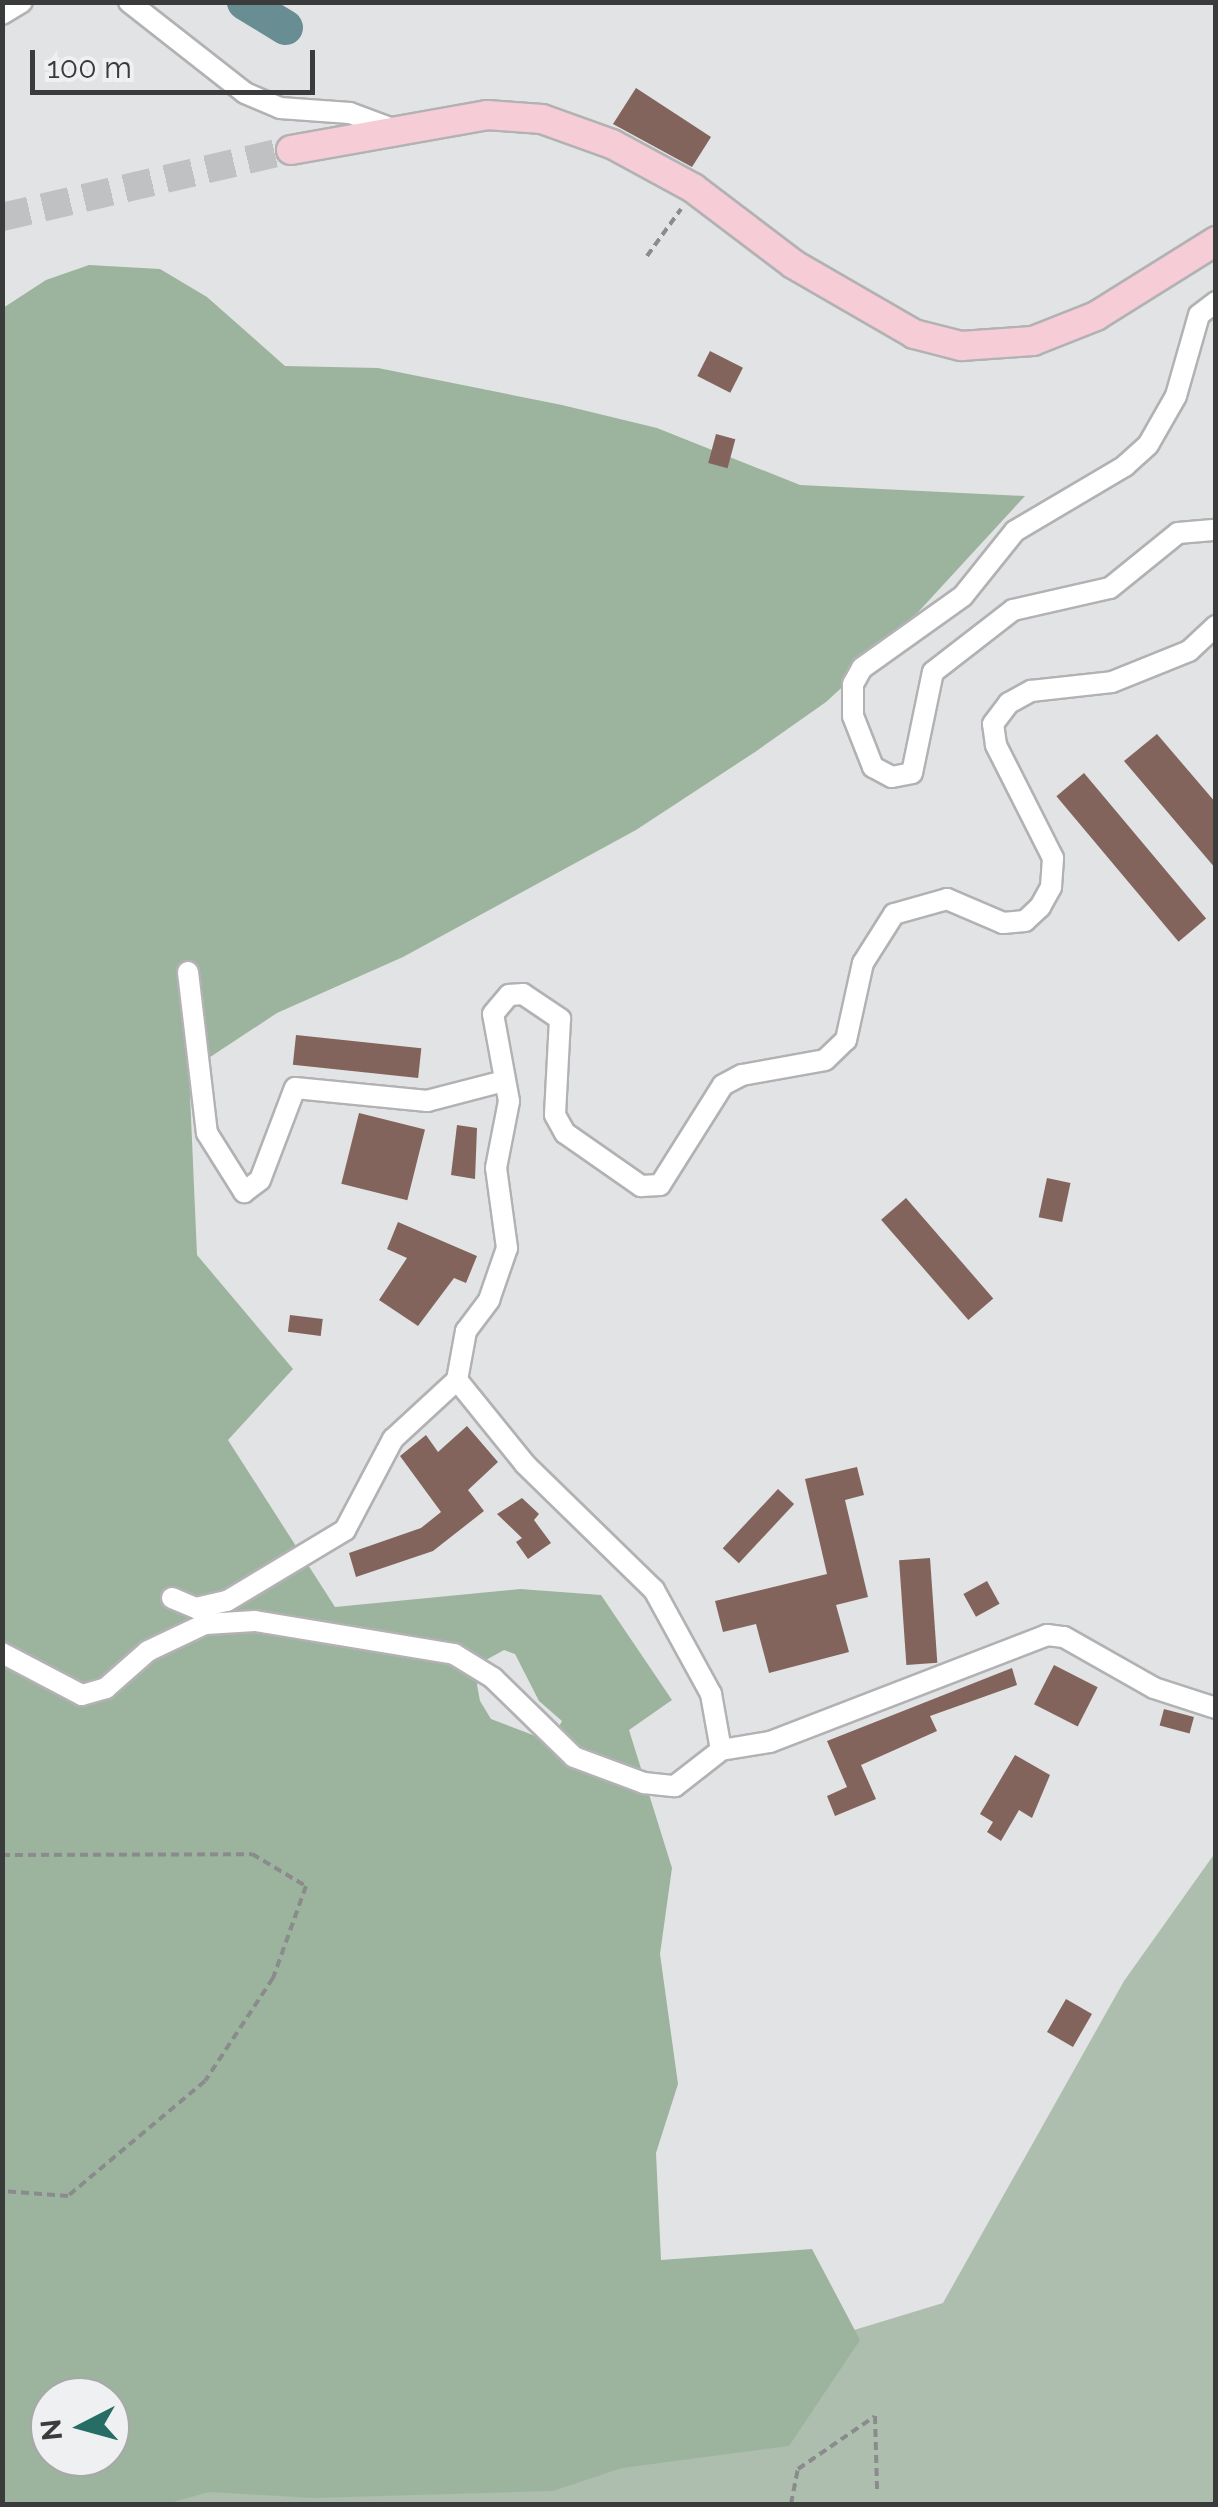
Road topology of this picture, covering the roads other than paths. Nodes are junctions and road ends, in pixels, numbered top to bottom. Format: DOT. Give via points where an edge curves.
graph roads {
  1 [pos="22,2"];
  2 [pos="129,2"];
  3 [pos="2,14"];
  4 [pos="390,128"];
  5 [pos="291,150"];
  6 [pos="1216,241"];
  7 [pos="1216,302"];
  8 [pos="1216,530"];
  9 [pos="1216,626"];
  10 [pos="188,972"];
  11 [pos="504,1081"];
  12 [pos="457,1380"];
  13 [pos="172,1598"];
  14 [pos="2,1653"];
  15 [pos="1216,1708"];
  16 [pos="721,1750"];
  1 -- 3 [label="street"];
  2 -- 4 [label="street" via="245,93 280,108 350,113"];
  4 -- 5 [label="street"];
  4 -- 6 [label="street" via="488,115 542,119 612,144 694,188 794,264 914,334 961,346 1033,341 1096,316"];
  7 -- 8 [label="street" via="1199,316 1176,396 1148,444 1125,466 1015,530 963,596 862,668 852,684 853,716 873,767 892,777 912,773 934,672 1012,610 1110,588 1178,533"];
  9 -- 11 [label="street" via="1189,651 1112,682 1031,691 1009,702 994,724 996,745 1053,858 1051,887 1040,907 1024,921 1003,923 947,900 894,914 863,963 846,1040 825,1060 742,1075 723,1086 660,1184 641,1186 565,1133 555,1115 560,1019 524,994 509,996 493,1014"];
  10 -- 11 [label="street" via="207,1134 244,1192 260,1180 295,1088 428,1101"];
  11 -- 12 [label="street" via="509,1101 496,1168 507,1248 489,1300 466,1331"];
  12 -- 13 [label="street" via="393,1439 345,1530 227,1601 196,1608"];
  12 -- 16 [label="street" via="525,1464 654,1590 711,1694"];
  14 -- 16 [label="street" via="82,1695 95,1694 148,1650 205,1624 255,1621 454,1654 493,1678 574,1757 644,1783 674,1786"];
  15 -- 16 [label="street" via="1154,1688 1064,1637 1047,1635 770,1742"];
}
